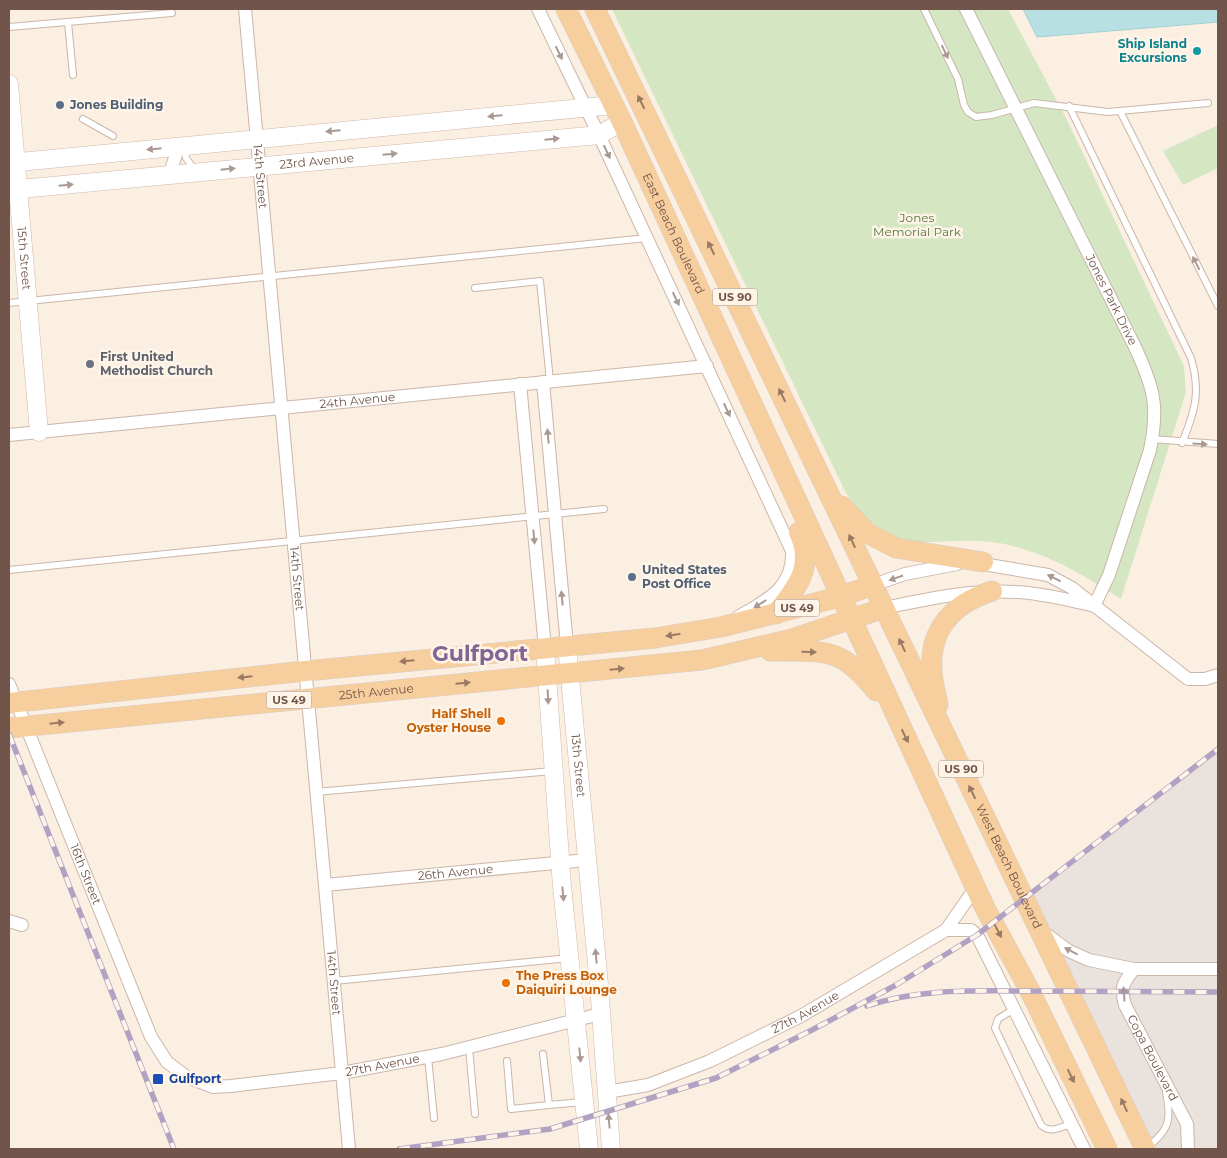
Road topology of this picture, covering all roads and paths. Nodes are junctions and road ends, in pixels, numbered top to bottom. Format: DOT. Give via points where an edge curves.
graph roads {
  1 [pos="245,9"];
  2 [pos="538,9"];
  3 [pos="566,9"];
  4 [pos="596,9"];
  5 [pos="924,9"];
  6 [pos="966,9"];
  7 [pos="172,13"];
  8 [pos="68,22"];
  9 [pos="9,27"];
  10 [pos="73,75"];
  11 [pos="9,84"];
  12 [pos="1208,103"];
  13 [pos="1069,106"];
  14 [pos="1015,107"];
  15 [pos="586,108"];
  16 [pos="1120,110"];
  17 [pos="617,114"];
  18 [pos="83,119"];
  19 [pos="599,135"];
  20 [pos="113,136"];
  21 [pos="257,139"];
  22 [pos="182,146"];
  23 [pos="12,163"];
  24 [pos="259,166"];
  25 [pos="197,172"];
  26 [pos="169,175"];
  27 [pos="13,190"];
  28 [pos="648,238"];
  29 [pos="682,252"];
  30 [pos="270,278"];
  31 [pos="476,288"];
  32 [pos="28,301"];
  33 [pos="9,303"];
  34 [pos="1218,306"];
  35 [pos="707,366"];
  36 [pos="546,381"];
  37 [pos="520,384"];
  38 [pos="282,407"];
  39 [pos="39,432"];
  40 [pos="9,436"];
  41 [pos="1152,439"];
  42 [pos="1182,443"];
  43 [pos="1218,444"];
  44 [pos="828,492"];
  45 [pos="604,509"];
  46 [pos="555,514"];
  47 [pos="532,517"];
  48 [pos="294,542"];
  49 [pos="983,562"];
  50 [pos="9,570"];
  51 [pos="873,585"];
  52 [pos="992,591"];
  53 [pos="840,597"];
  54 [pos="1094,606"];
  55 [pos="884,608"];
  56 [pos="776,614"];
  57 [pos="850,618"];
  58 [pos="721,627"];
  59 [pos="567,646"];
  60 [pos="545,648"];
  61 [pos="743,651"];
  62 [pos="305,671"];
  63 [pos="569,673"];
  64 [pos="547,675"];
  65 [pos="1218,675"];
  66 [pos="11,696"];
  67 [pos="308,698"];
  68 [pos="894,712"];
  69 [pos="17,727"];
  70 [pos="943,731"];
  71 [pos="553,771"];
  72 [pos="316,792"];
  73 [pos="587,860"];
  74 [pos="560,863"];
  75 [pos="325,885"];
  76 [pos="976,887"];
  77 [pos="9,922"];
  78 [pos="22,925"];
  79 [pos="946,930"];
  80 [pos="1040,930"];
  81 [pos="569,958"];
  82 [pos="1134,969"];
  83 [pos="1218,969"];
  84 [pos="334,981"];
  85 [pos="1014,1009"];
  86 [pos="600,1014"];
  87 [pos="576,1020"];
  88 [pos="469,1048"];
  89 [pos="544,1054"];
  90 [pos="428,1057"];
  91 [pos="507,1060"];
  92 [pos="168,1062"];
  93 [pos="342,1073"];
  94 [pos="1163,1079"];
  95 [pos="606,1092"];
  96 [pos="584,1101"];
  97 [pos="549,1105"];
  98 [pos="475,1114"];
  99 [pos="434,1118"];
  100 [pos="1071,1124"];
  101 [pos="349,1149"];
  102 [pos="589,1149"];
  103 [pos="611,1149"];
  104 [pos="1084,1149"];
  105 [pos="1107,1149"];
  106 [pos="1144,1149"];
  107 [pos="1188,1149"];
  1 -- 21 [label="street, 14th Street"];
  2 -- 15 [label="street, one-way"];
  3 -- 17 [label="main road, East Beach Boulevard / US 90"];
  44 -- 4 [label="main road, US 90, one-way"];
  5 -- 14 [label="lane, one-way" via="958,79 968,112 983,117"];
  6 -- 14 [label="street, Jones Park Drive"];
  7 -- 8 [label="lane"];
  8 -- 9 [label="lane"];
  8 -- 10 [label="lane"];
  11 -- 23 [label="street, 15th Street"];
  12 -- 16 [label="lane"];
  13 -- 14 [label="lane" via="1034,103"];
  13 -- 16 [label="lane" via="1108,112"];
  13 -- 42 [label="lane" via="1191,358 1198,389"];
  14 -- 41 [label="street, Jones Park Drive" via="1148,374 1154,395"];
  15 -- 17 [label="street"];
  15 -- 19 [label="street"];
  15 -- 21 [label="street, one-way"];
  34 -- 16 [label="lane, one-way"];
  17 -- 19 [label="street, 23rd Avenue"];
  17 -- 29 [label="main road, East Beach Boulevard / US 90"];
  18 -- 20 [label="lane"];
  24 -- 19 [label="street, 23rd Avenue, one-way"];
  19 -- 28 [label="street, one-way"];
  21 -- 22 [label="street"];
  21 -- 24 [label="street, 14th Street"];
  22 -- 23 [label="street, one-way"];
  22 -- 25 [label="lane" via="186,158"];
  22 -- 26 [label="street"];
  23 -- 27 [label="street, 15th Street"];
  25 -- 24 [label="street, 23rd Avenue, one-way"];
  24 -- 30 [label="street, 14th Street"];
  25 -- 26 [label="street, 23rd Avenue"];
  27 -- 26 [label="street, 23rd Avenue, one-way"];
  27 -- 32 [label="street, 15th Street"];
  28 -- 30 [label="lane"];
  28 -- 35 [label="street, one-way"];
  29 -- 53 [label="main road, East Beach Boulevard / US 90"];
  29 -- 56 [label="main road" via="689,287 807,553 801,577"];
  30 -- 32 [label="lane"];
  30 -- 38 [label="street, 14th Street"];
  31 -- 36 [label="lane" via="540,282"];
  32 -- 33 [label="lane"];
  32 -- 39 [label="street, 15th Street"];
  35 -- 36 [label="street, 24th Avenue"];
  35 -- 58 [label="street, one-way" via="792,551 792,565 779,590"];
  36 -- 37 [label="street, 24th Avenue"];
  46 -- 36 [label="street, 13th Street, one-way"];
  37 -- 38 [label="street, 24th Avenue"];
  37 -- 47 [label="street, 13th Street"];
  38 -- 39 [label="street, 24th Avenue"];
  38 -- 48 [label="street, 14th Street"];
  39 -- 40 [label="street, 24th Avenue"];
  41 -- 42 [label="lane"];
  41 -- 54 [label="street, Jones Park Drive" via="1108,575"];
  42 -- 43 [label="lane, one-way"];
  44 -- 49 [label="main road" via="867,532 886,544 915,552"];
  51 -- 44 [label="main road, US 90, one-way"];
  45 -- 46 [label="lane"];
  46 -- 47 [label="lane"];
  59 -- 46 [label="street, 13th Street, one-way"];
  47 -- 48 [label="lane"];
  47 -- 60 [label="street, 13th Street, one-way"];
  48 -- 50 [label="lane"];
  48 -- 62 [label="street, 14th Street"];
  49 -- 51 [label="street, one-way" via="950,564"];
  54 -- 49 [label="street, one-way" via="1072,588 1048,575"];
  51 -- 53 [label="main road, US 49"];
  51 -- 55 [label="main road, West Beach Boulevard / US 90"];
  52 -- 54 [label="street" via="1049,596"];
  52 -- 55 [label="street"];
  52 -- 70 [label="main road" via="971,598 957,609 938,634 932,670"];
  53 -- 56 [label="main road, US 49"];
  53 -- 57 [label="main road, US 90"];
  54 -- 65 [label="street" via="1188,679"];
  55 -- 57 [label="main road, US 49"];
  70 -- 55 [label="main road, West Beach Boulevard / US 90, one-way"];
  56 -- 58 [label="main road, US 49"];
  57 -- 61 [label="main road, US 49" via="792,639"];
  57 -- 68 [label="main road, US 90"];
  58 -- 59 [label="main road, US 49, one-way" via="655,638"];
  59 -- 60 [label="main road, US 49"];
  59 -- 63 [label="street, 13th Street"];
  60 -- 62 [label="main road, US 49, one-way"];
  60 -- 64 [label="street, 13th Street"];
  63 -- 61 [label="main road, 25th Avenue / US 49, one-way" via="702,660"];
  61 -- 68 [label="main road, one-way" via="837,655 862,673"];
  62 -- 66 [label="main road, US 49, one-way"];
  62 -- 67 [label="street, 14th Street"];
  63 -- 64 [label="main road, 25th Avenue / US 49"];
  63 -- 73 [label="street, 13th Street"];
  67 -- 64 [label="main road, 25th Avenue / US 49, one-way"];
  64 -- 71 [label="street, 13th Street, one-way"];
  66 -- 69 [label="street, 16th Street"];
  69 -- 67 [label="main road, 25th Avenue / US 49, one-way"];
  67 -- 72 [label="street, 14th Street"];
  68 -- 76 [label="main road, US 90, one-way"];
  69 -- 92 [label="street, 16th Street" via="150,1037"];
  80 -- 70 [label="main road, West Beach Boulevard / US 90, one-way"];
  71 -- 72 [label="lane"];
  71 -- 74 [label="street, 13th Street"];
  72 -- 75 [label="street, 14th Street"];
  73 -- 74 [label="street, 26th Avenue"];
  86 -- 73 [label="street, 13th Street, one-way"];
  74 -- 75 [label="street, 26th Avenue"];
  74 -- 81 [label="street, 13th Street, one-way"];
  75 -- 84 [label="street, 14th Street"];
  76 -- 79 [label="street, 27th Avenue"];
  76 -- 105 [label="main road, US 90, one-way"];
  77 -- 78 [label="street"];
  79 -- 85 [label="street" via="971,930 977,935"];
  79 -- 95 [label="street, 27th Avenue" via="801,1016 710,1061 648,1085"];
  82 -- 80 [label="street, one-way" via="1089,960 1069,951"];
  106 -- 80 [label="main road, West Beach Boulevard / US 90, one-way"];
  81 -- 84 [label="lane"];
  81 -- 87 [label="street, 13th Street"];
  82 -- 83 [label="street"];
  94 -- 82 [label="street, Copa Boulevard, one-way" via="1125,1005 1124,982"];
  84 -- 93 [label="street, 14th Street"];
  85 -- 100 [label="street"];
  85 -- 100 [label="lane" via="998,1019 995,1028 1041,1125 1053,1130"];
  86 -- 87 [label="street, 27th Avenue"];
  86 -- 95 [label="street, 13th Street"];
  87 -- 88 [label="street, 27th Avenue"];
  87 -- 96 [label="street, 13th Street, one-way"];
  88 -- 90 [label="street, 27th Avenue"];
  88 -- 98 [label="lane"];
  89 -- 97 [label="lane"];
  90 -- 93 [label="street, 27th Avenue"];
  90 -- 99 [label="lane"];
  91 -- 97 [label="lane" via="511,1109"];
  92 -- 93 [label="street, 27th Avenue" via="187,1077 213,1087"];
  93 -- 101 [label="street, 14th Street"];
  94 -- 106 [label="lane" via="1170,1109 1168,1124 1160,1137"];
  94 -- 107 [label="street, Copa Boulevard" via="1187,1124"];
  103 -- 95 [label="street, 13th Street, one-way"];
  96 -- 97 [label="lane"];
  96 -- 102 [label="street, 13th Street"];
  100 -- 104 [label="street"];
}
